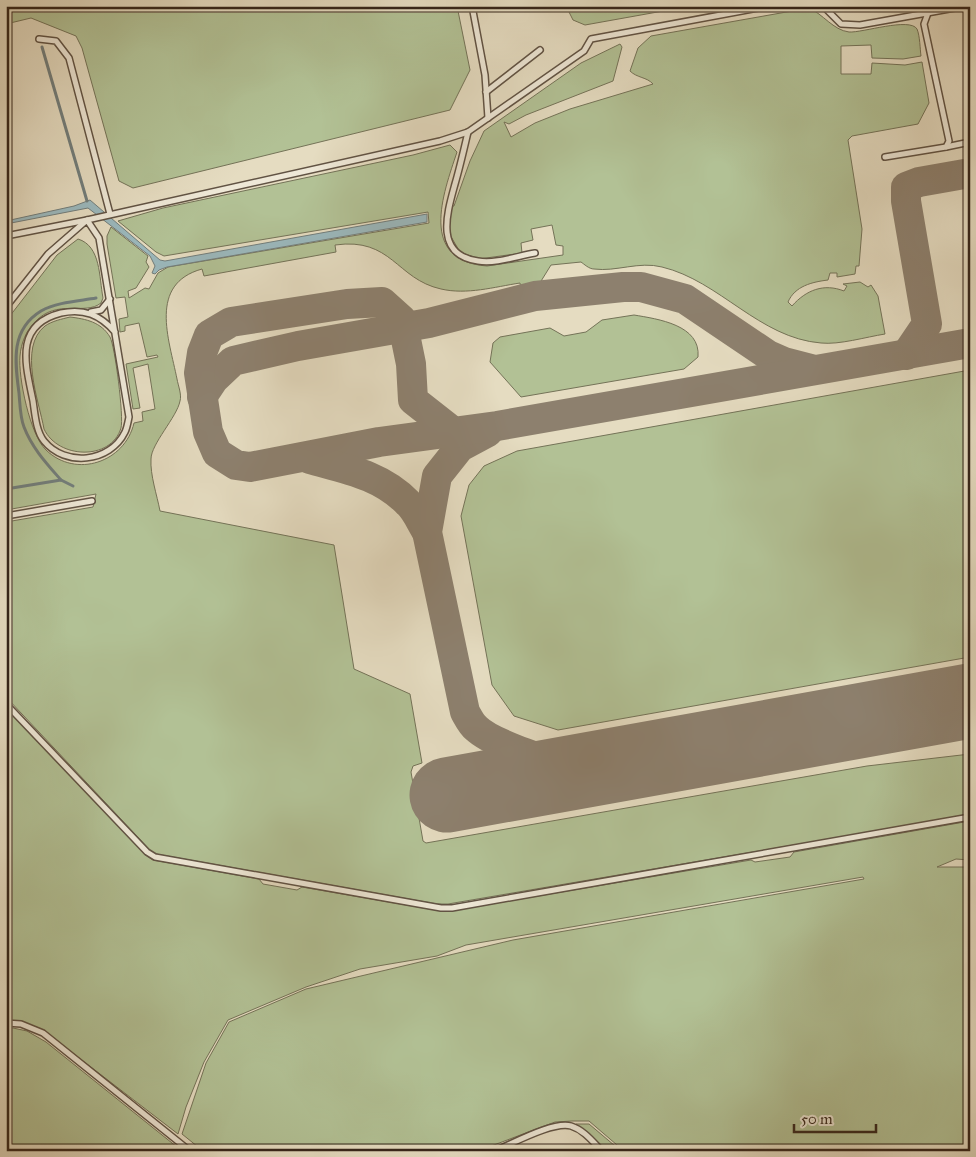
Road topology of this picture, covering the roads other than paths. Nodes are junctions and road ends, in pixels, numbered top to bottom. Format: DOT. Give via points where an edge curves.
graph roads {
  1 [pos="472,6"];
  2 [pos="769,6"];
  3 [pos="822,6"];
  4 [pos="966,6"];
  5 [pos="928,13"];
  6 [pos="39,39"];
  7 [pos="540,50"];
  8 [pos="486,92"];
  9 [pos="488,118"];
  10 [pos="468,132"];
  11 [pos="970,142"];
  12 [pos="946,147"];
  13 [pos="886,157"];
  14 [pos="110,214"];
  15 [pos="88,220"];
  16 [pos="6,236"];
  17 [pos="535,252"];
  18 [pos="110,299"];
  19 [pos="6,307"];
  20 [pos="90,312"];
  21 [pos="114,332"];
  22 [pos="92,501"];
  23 [pos="6,516"];
  24 [pos="6,704"];
  25 [pos="970,817"];
  26 [pos="6,1023"];
  27 [pos="190,1151"];
  28 [pos="494,1151"];
  29 [pos="602,1151"];
  1 -- 8 [label="lane" via="486,75"];
  2 -- 9 [label="lane" via="591,39 584,51"];
  3 -- 5 [label="lane" via="842,24 860,25"];
  4 -- 5 [label="lane"];
  5 -- 12 [label="lane" via="924,24 949,142"];
  6 -- 14 [label="lane" via="56,41 69,58"];
  7 -- 8 [label="lane"];
  8 -- 9 [label="lane"];
  9 -- 10 [label="lane"];
  10 -- 14 [label="lane" via="416,148"];
  10 -- 17 [label="lane" via="446,220 449,243 460,256 478,261"];
  11 -- 12 [label="lane"];
  12 -- 13 [label="lane"];
  14 -- 15 [label="lane"];
  15 -- 16 [label="lane"];
  15 -- 18 [label="lane" via="99,238"];
  15 -- 19 [label="lane" via="48,254"];
  18 -- 20 [label="lane" via="101,310"];
  18 -- 21 [label="lane"];
  20 -- 21 [label="lane" via="103,319"];
  20 -- 21 [label="lane" via="62,313 38,324 27,342 24,355 38,428 43,440 61,454 86,459 97,456 109,450 125,432 129,417"];
  22 -- 23 [label="lane"];
  24 -- 25 [label="lane" via="155,857 440,908"];
  26 -- 27 [label="lane" via="21,1024 43,1033"];
  28 -- 29 [label="lane" via="555,1126 570,1126 582,1131"];
}
